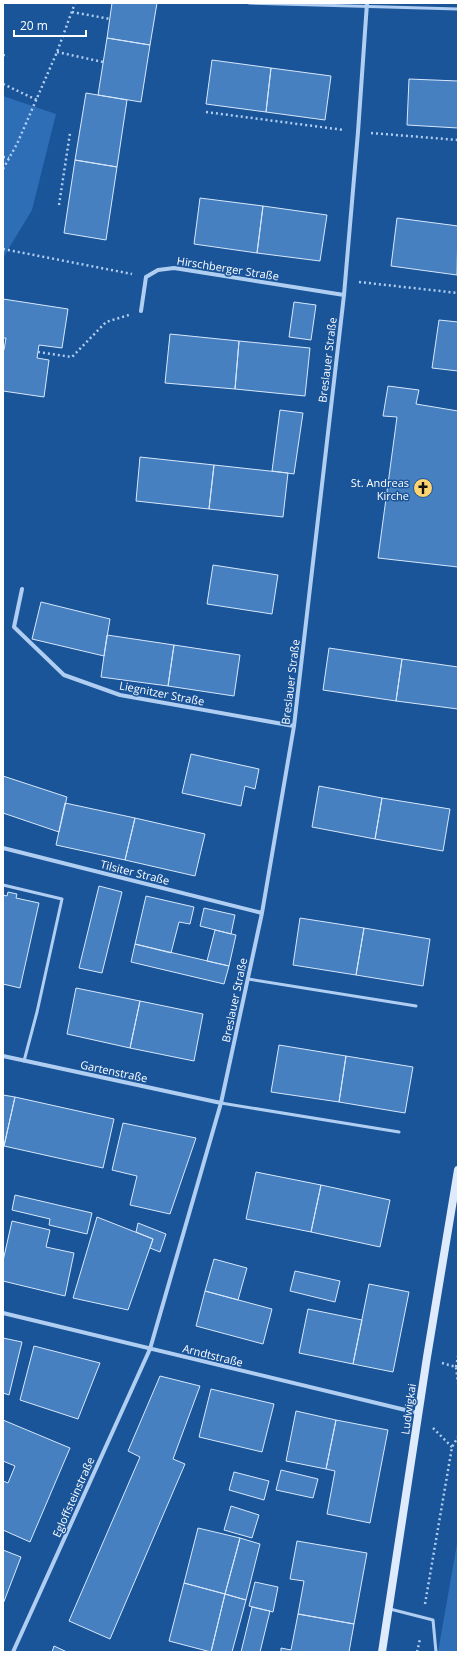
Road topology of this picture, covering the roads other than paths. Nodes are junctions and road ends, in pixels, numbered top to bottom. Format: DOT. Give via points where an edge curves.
graph roads {
  1 [pos="249,3"];
  2 [pos="367,5"];
  3 [pos="458,9"];
  4 [pos="344,295"];
  5 [pos="141,311"];
  6 [pos="22,589"];
  7 [pos="294,726"];
  8 [pos="3,848"];
  9 [pos="3,884"];
  10 [pos="262,913"];
  11 [pos="248,979"];
  12 [pos="416,1006"];
  13 [pos="3,1056"];
  14 [pos="24,1061"];
  15 [pos="221,1103"];
  16 [pos="400,1132"];
  17 [pos="458,1170"];
  18 [pos="3,1313"];
  19 [pos="150,1349"];
  20 [pos="418,1414"];
  21 [pos="390,1609"];
  22 [pos="13,1652"];
  23 [pos="382,1652"];
  24 [pos="436,1652"];
  1 -- 2 [label="lane"];
  2 -- 3 [label="lane"];
  2 -- 4 [label="street, Breslauer Straße"];
  4 -- 5 [label="street, Hirschberger Straße" via="174,268 158,270 146,276"];
  4 -- 7 [label="street, Breslauer Straße"];
  6 -- 7 [label="street, Liegnitzer Straße" via="14,628 64,675 120,695"];
  7 -- 10 [label="street, Breslauer Straße"];
  8 -- 10 [label="street, Tilsiter Straße"];
  9 -- 14 [label="lane" via="62,899"];
  10 -- 11 [label="street, Breslauer Straße"];
  11 -- 12 [label="lane"];
  11 -- 15 [label="street, Breslauer Straße"];
  13 -- 14 [label="street, Gartenstraße"];
  14 -- 15 [label="street, Gartenstraße"];
  15 -- 16 [label="lane"];
  15 -- 19 [label="street, Breslauer Straße"];
  17 -- 20 [label="main road, Ludwigkai"];
  18 -- 19 [label="street, Arndtstraße"];
  19 -- 20 [label="street, Arndtstraße"];
  19 -- 22 [label="street, Egloffsteinstraße"];
  20 -- 21 [label="main road, Ludwigkai"];
  21 -- 23 [label="main road, Ludwigkai"];
  21 -- 24 [label="lane" via="433,1620"];
}
